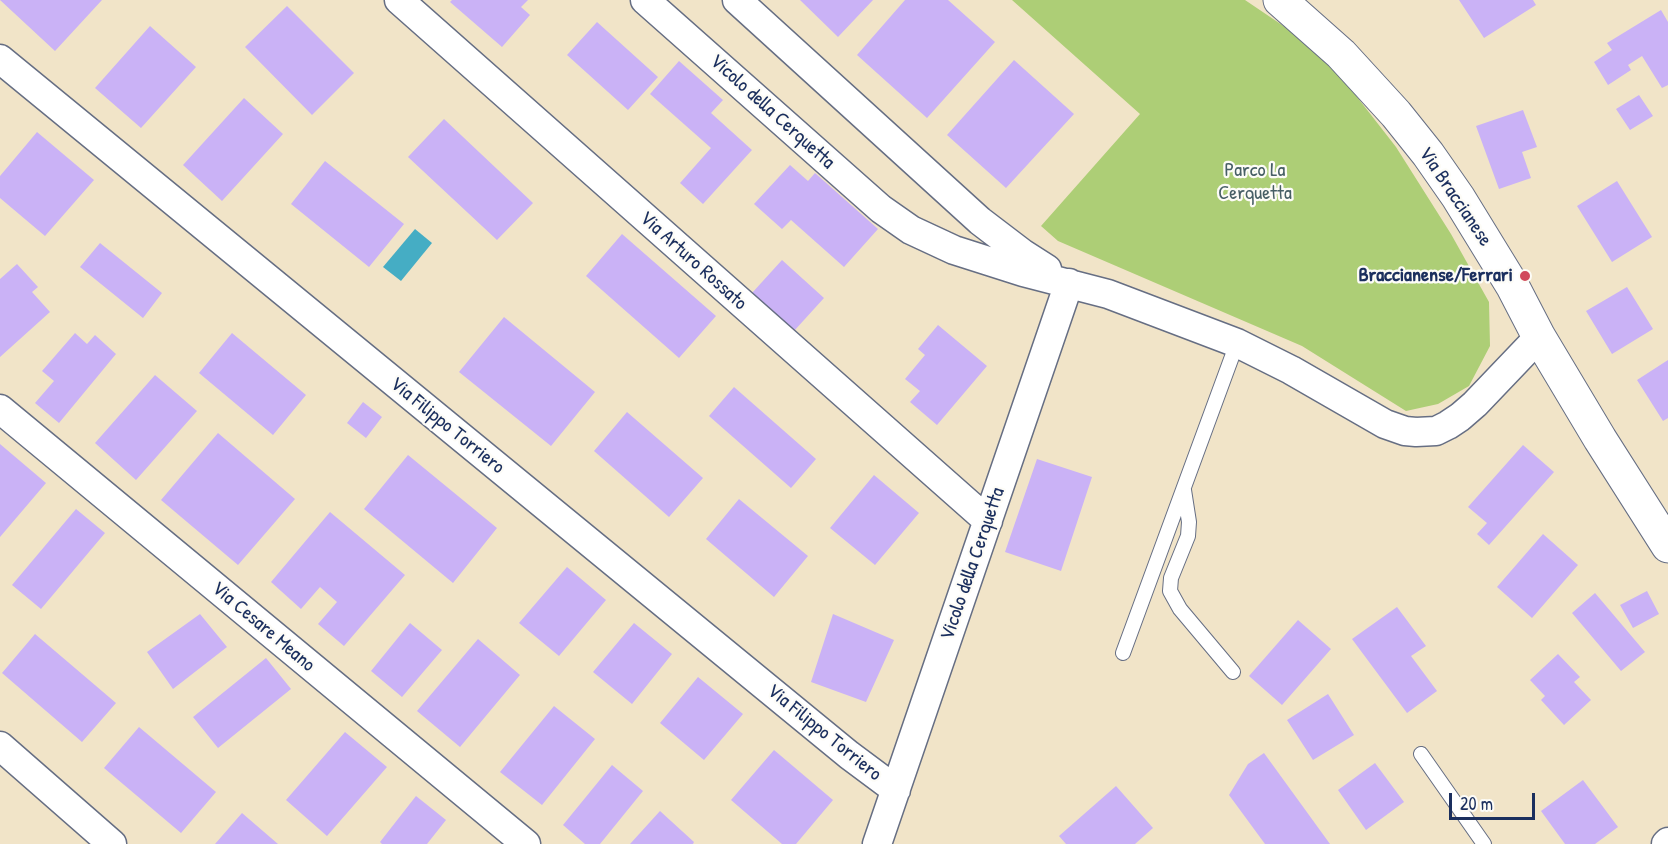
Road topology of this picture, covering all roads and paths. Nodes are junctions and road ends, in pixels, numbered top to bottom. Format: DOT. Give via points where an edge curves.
graph roads {
  1 [pos="399,0"];
  2 [pos="645,0"];
  3 [pos="737,0"];
  4 [pos="1280,0"];
  5 [pos="0,59"];
  6 [pos="1069,283"];
  7 [pos="1539,337"];
  8 [pos="1237,344"];
  9 [pos="0,409"];
  10 [pos="1184,488"];
  11 [pos="988,521"];
  12 [pos="1668,546"];
  13 [pos="1123,653"];
  14 [pos="1233,672"];
  15 [pos="0,746"];
  16 [pos="1421,754"];
  17 [pos="896,790"];
  18 [pos="112,844"];
  19 [pos="526,844"];
  20 [pos="877,844"];
  21 [pos="1484,844"];
  1 -- 11 [label="street, Via Arturo Rossato"];
  2 -- 6 [label="street, Vicolo della Cerquetta" via="894,219 954,250"];
  3 -- 6 [label="street, Vicolo della Cerquetta" via="980,221"];
  4 -- 7 [label="street, Via Braccianese" via="1341,54 1428,154 1512,285"];
  5 -- 17 [label="street, Via Filippo Torriero"];
  6 -- 8 [label="street, Vicolo della Cerquetta"];
  6 -- 11 [label="street, Vicolo della Cerquetta"];
  7 -- 8 [label="street, Vicolo della Cerquetta" via="1460,417 1436,431 1416,432 1385,424"];
  7 -- 12 [label="street, Via Braccianese"];
  8 -- 10 [label="lane"];
  9 -- 19 [label="street, Via Cesare Meano"];
  10 -- 13 [label="lane"];
  10 -- 14 [label="lane" via="1190,522 1170,591 1180,609"];
  11 -- 17 [label="street, Vicolo della Cerquetta"];
  15 -- 18 [label="street"];
  16 -- 21 [label="lane"];
  17 -- 20 [label="street, Vicolo della Cerquetta"];
}
